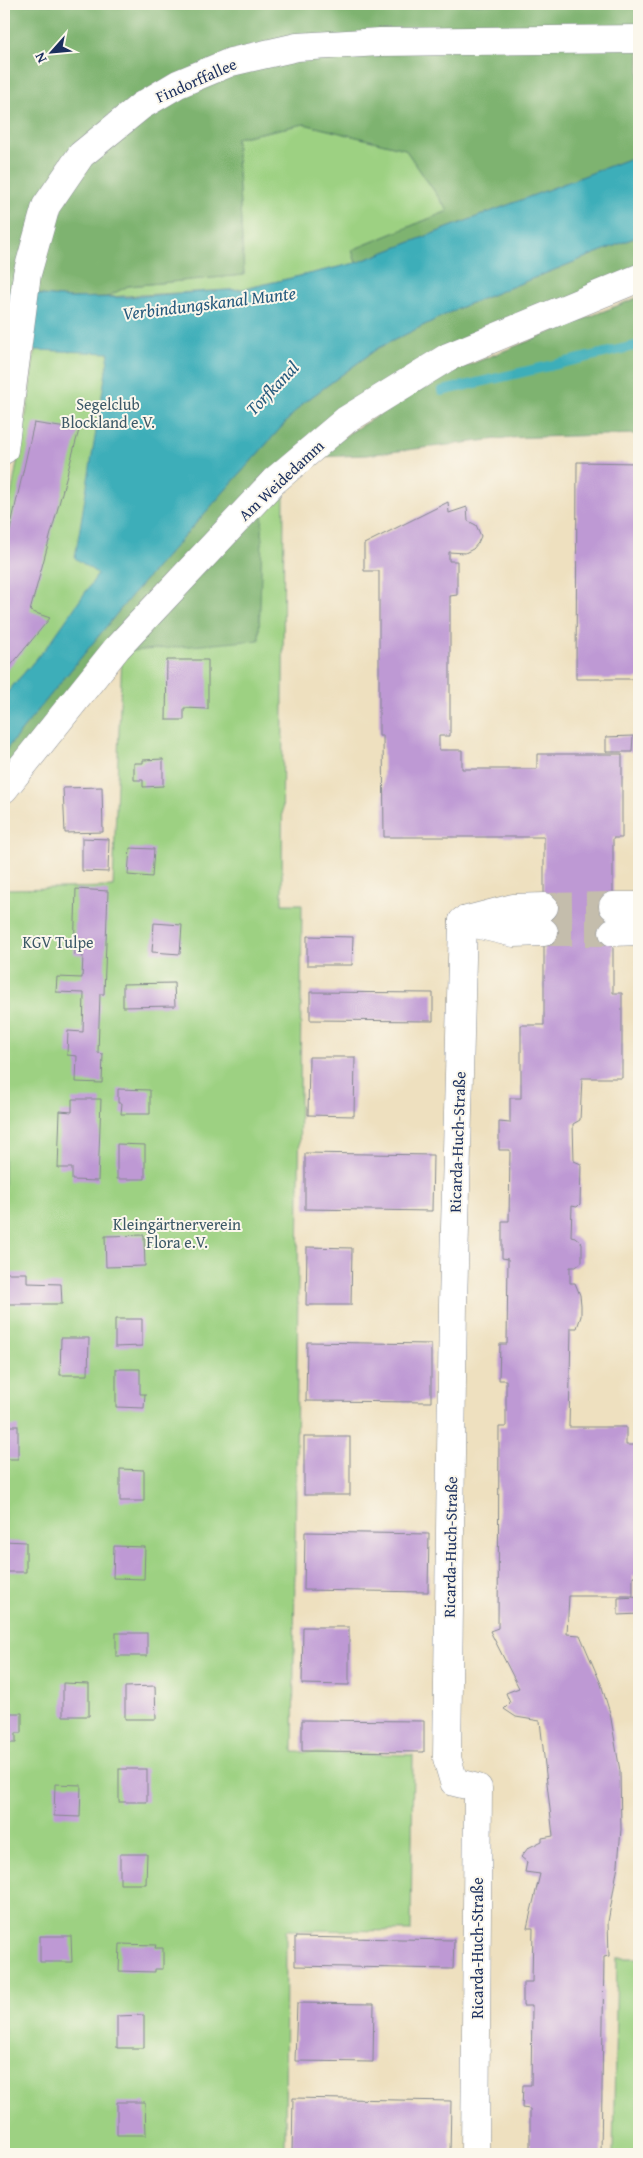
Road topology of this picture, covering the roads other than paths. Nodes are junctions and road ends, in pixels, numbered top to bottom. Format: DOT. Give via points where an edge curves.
graph roads {
  1 [pos="639,39"];
  2 [pos="639,278"];
  3 [pos="4,450"];
  4 [pos="4,789"];
  5 [pos="544,920"];
  6 [pos="476,2154"];
  1 -- 3 [label="street, Findorffallee" via="380,42 297,47 231,62 178,84 140,106 81,155 46,206 24,291"];
  2 -- 4 [label="street, Am Weidedamm" via="448,357 346,420 274,481 117,648"];
  5 -- 6 [label="street, Ricarda-Huch-Straße" via="512,908 463,921 453,1304 447,1758 454,1782 478,1788"];
}
